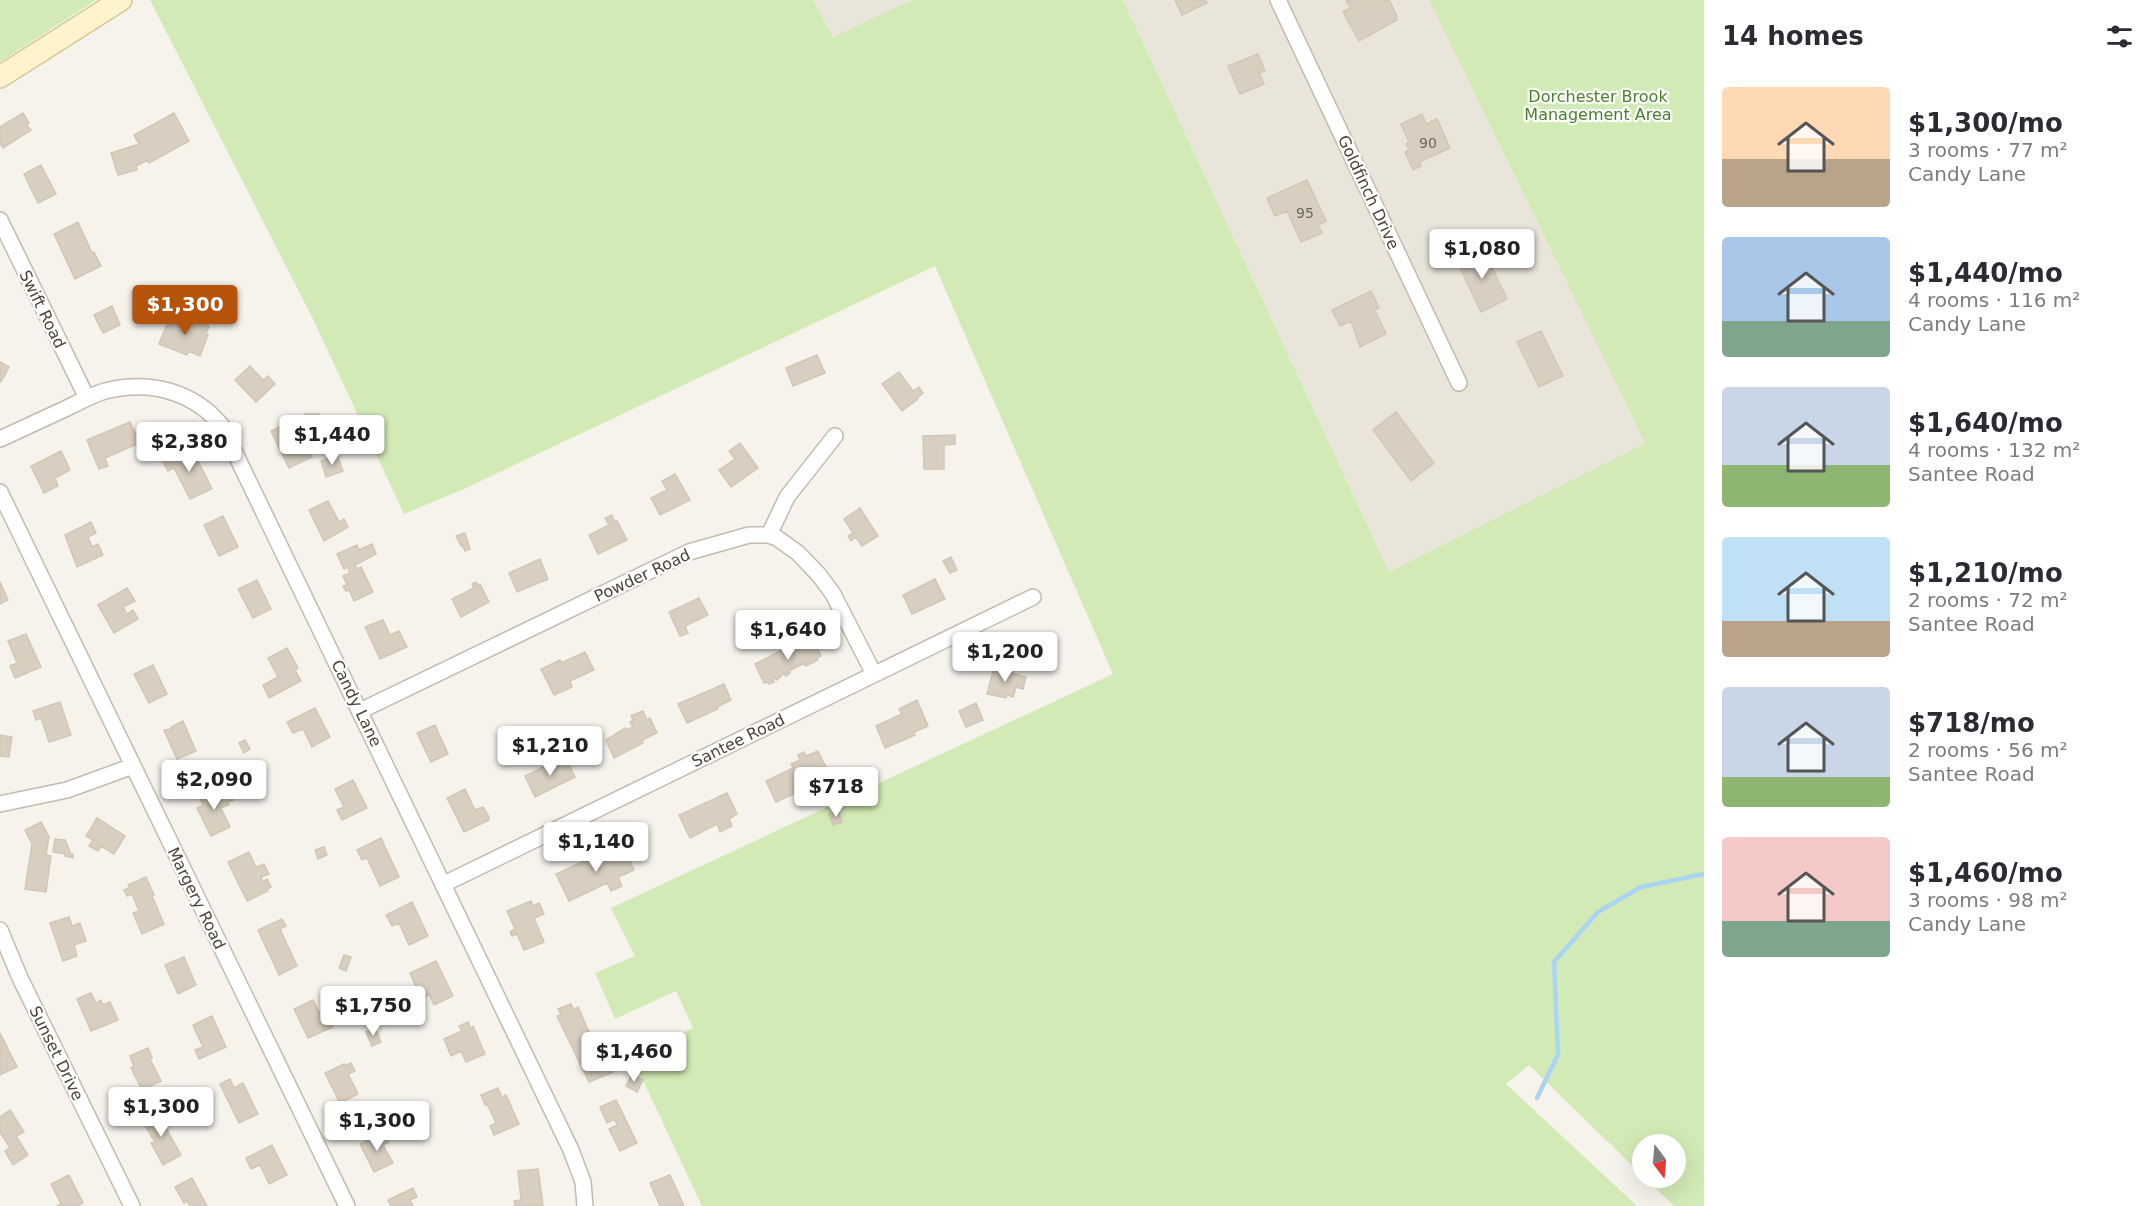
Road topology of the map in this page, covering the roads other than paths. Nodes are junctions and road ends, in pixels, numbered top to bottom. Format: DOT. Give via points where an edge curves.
graph roads {
  1 [pos="121,0"];
  2 [pos="1278,0"];
  3 [pos="0,77"];
  4 [pos="0,220"];
  5 [pos="1459,383"];
  6 [pos="87,398"];
  7 [pos="834,436"];
  8 [pos="0,439"];
  9 [pos="0,492"];
  10 [pos="769,535"];
  11 [pos="1033,597"];
  12 [pos="874,674"];
  13 [pos="360,711"];
  14 [pos="133,766"];
  15 [pos="0,804"];
  16 [pos="444,884"];
  17 [pos="0,930"];
  18 [pos="132,1206"];
  19 [pos="346,1206"];
  20 [pos="585,1206"];
  1 -- 3 [label="street"];
  2 -- 5 [label="street, Goldfinch Drive"];
  4 -- 6 [label="street, Swift Road"];
  6 -- 8 [label="street, Candy Lane"];
  6 -- 13 [label="street, Candy Lane" via="124,388 164,390 197,402 211,412 232,443"];
  7 -- 10 [label="street" via="787,497"];
  9 -- 14 [label="street, Margery Road"];
  10 -- 12 [label="street" via="798,553 826,584"];
  10 -- 13 [label="street, Powder Road" via="735,537 689,552"];
  11 -- 12 [label="street, Santee Road"];
  12 -- 16 [label="street, Santee Road"];
  13 -- 16 [label="street, Candy Lane"];
  14 -- 15 [label="street" via="67,789"];
  14 -- 19 [label="street, Margery Road"];
  16 -- 20 [label="street, Candy Lane" via="571,1150 583,1182"];
  17 -- 18 [label="street, Sunset Drive"];
}
